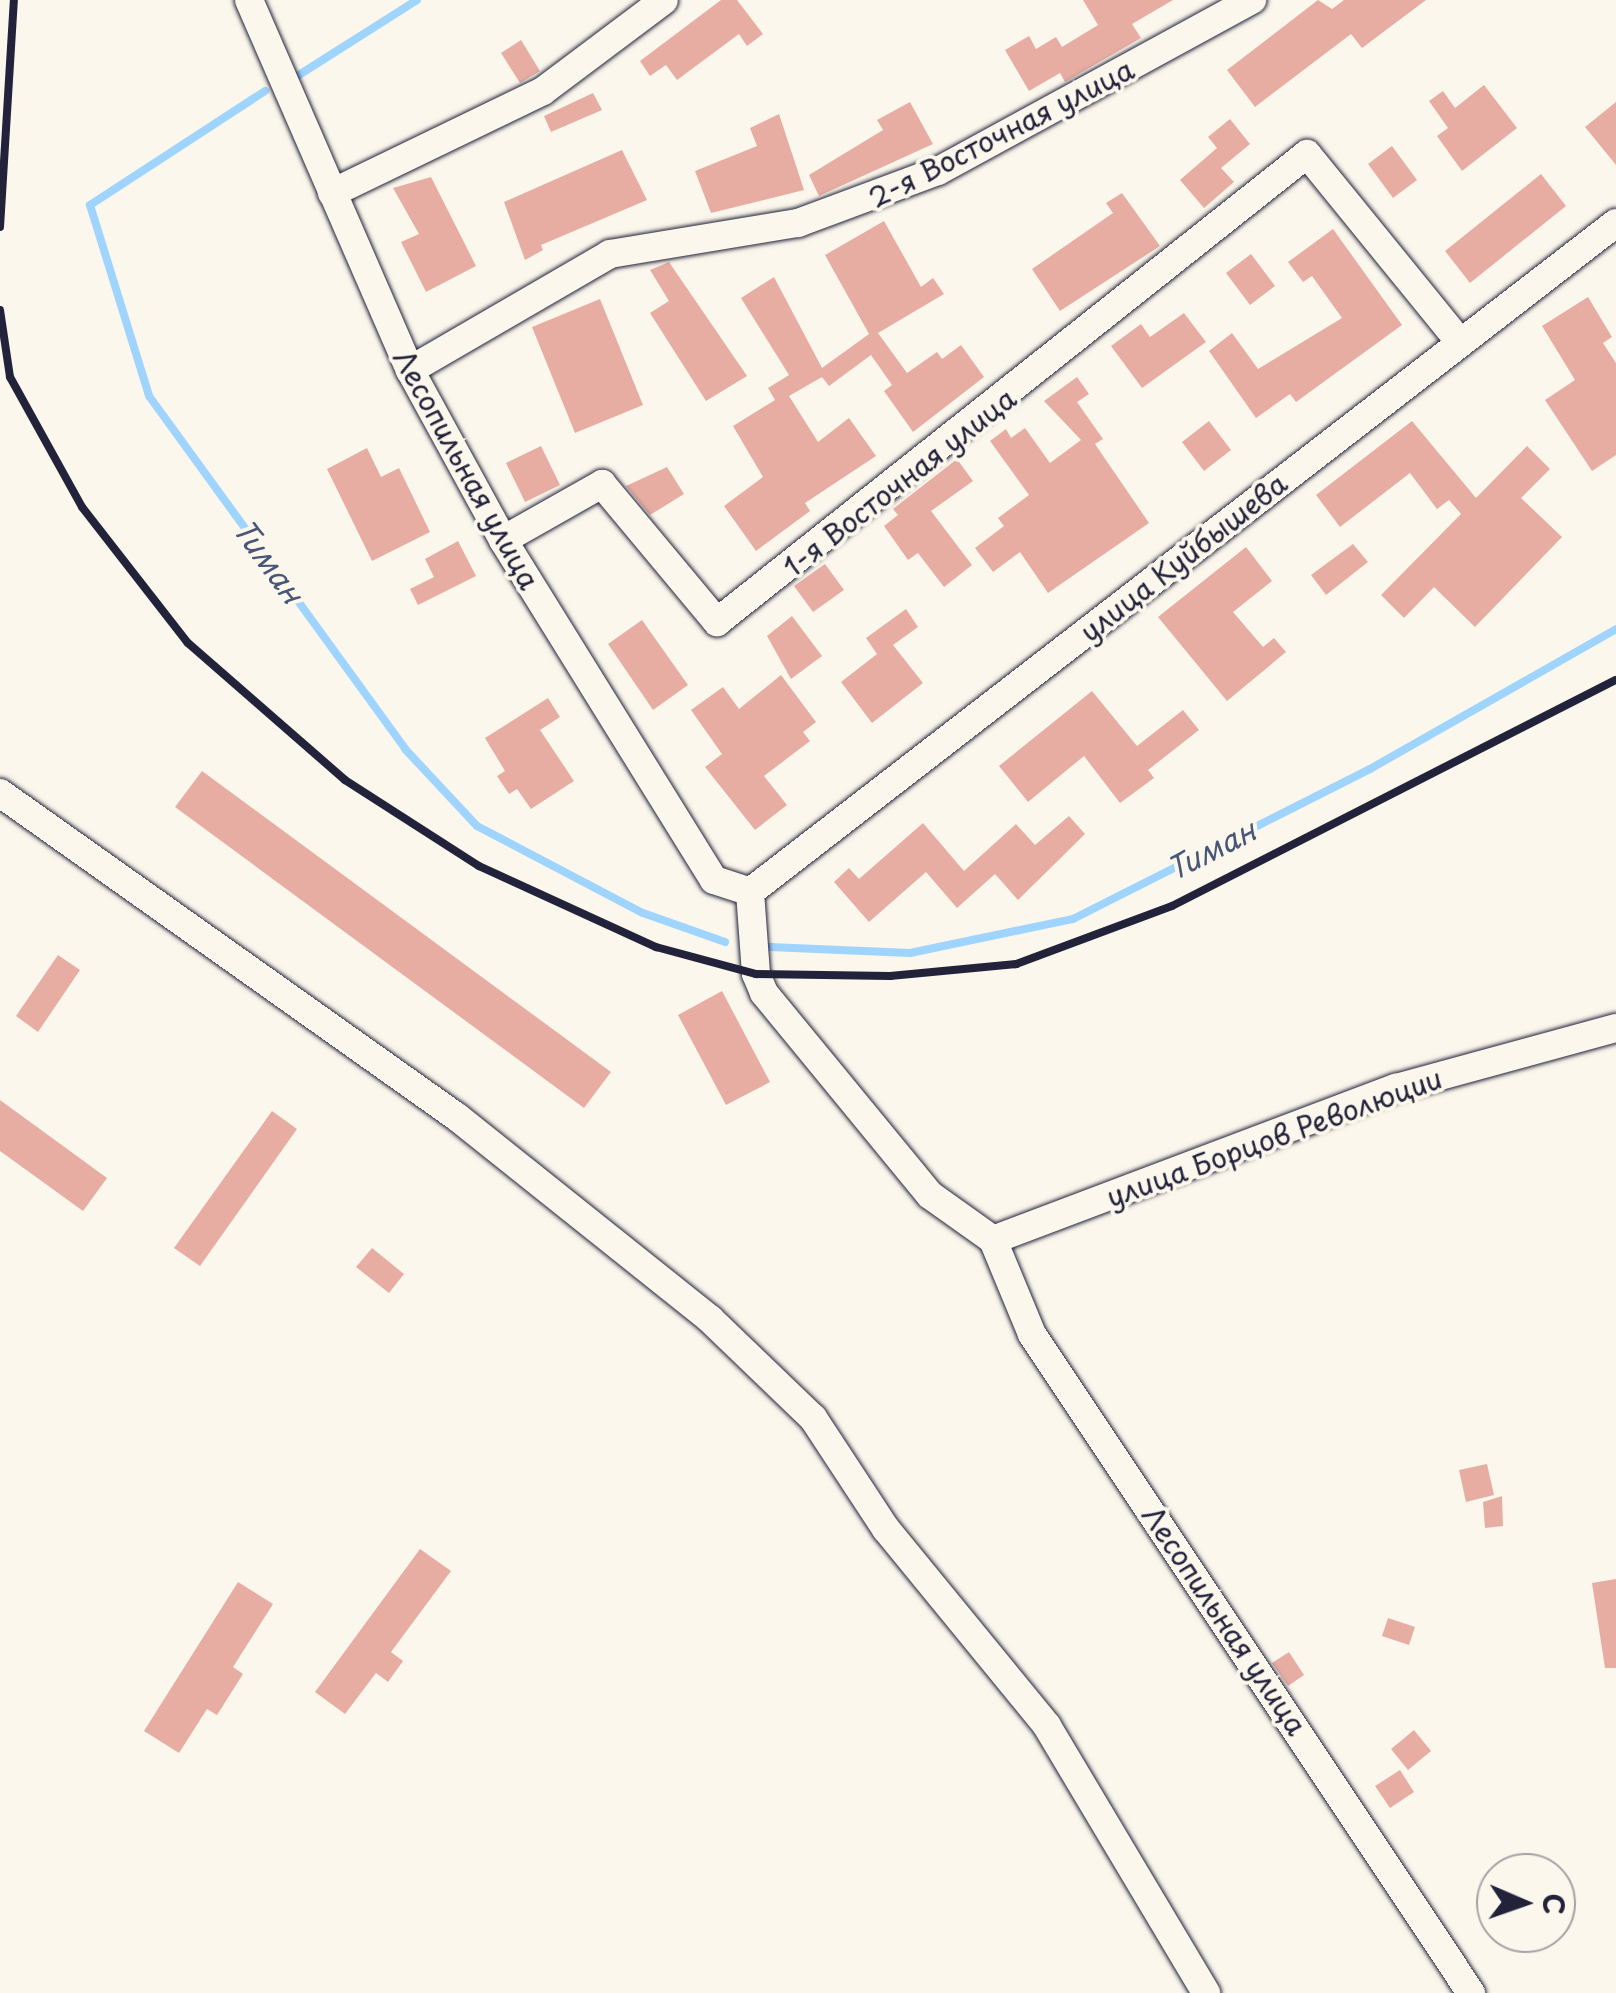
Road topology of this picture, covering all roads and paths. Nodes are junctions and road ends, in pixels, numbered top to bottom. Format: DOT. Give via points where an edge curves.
graph roads {
  1 [pos="249,0"];
  2 [pos="664,0"];
  3 [pos="1252,0"];
  4 [pos="332,193"];
  5 [pos="1616,222"];
  6 [pos="1460,342"];
  7 [pos="410,370"];
  8 [pos="503,540"];
  9 [pos="0,794"];
  10 [pos="750,892"];
  11 [pos="1616,1028"];
  12 [pos="993,1240"];
  13 [pos="1206,1993"];
  14 [pos="1471,1993"];
  1 -- 4 [label="street, Лесопильная улица"];
  2 -- 4 [label="street" via="542,91"];
  3 -- 7 [label="street, 2-я Восточная улица" via="938,171 798,223 610,254"];
  4 -- 7 [label="street, Лесопильная улица"];
  5 -- 6 [label="street, улица Куйбышева"];
  6 -- 8 [label="street, 1-я Восточная улица" via="1306,154 718,622 602,484"];
  6 -- 10 [label="street, улица Куйбышева"];
  7 -- 8 [label="street, Лесопильная улица"];
  8 -- 10 [label="street, Лесопильная улица" via="714,880"];
  9 -- 13 [label="street" via="457,1117 710,1319 813,1418 886,1529 1047,1726"];
  10 -- 12 [label="street" via="756,974 764,994 930,1195"];
  11 -- 12 [label="street, улица Борцов Революции" via="1396,1088"];
  12 -- 14 [label="street, Лесопильная улица" via="1032,1334"];
}
